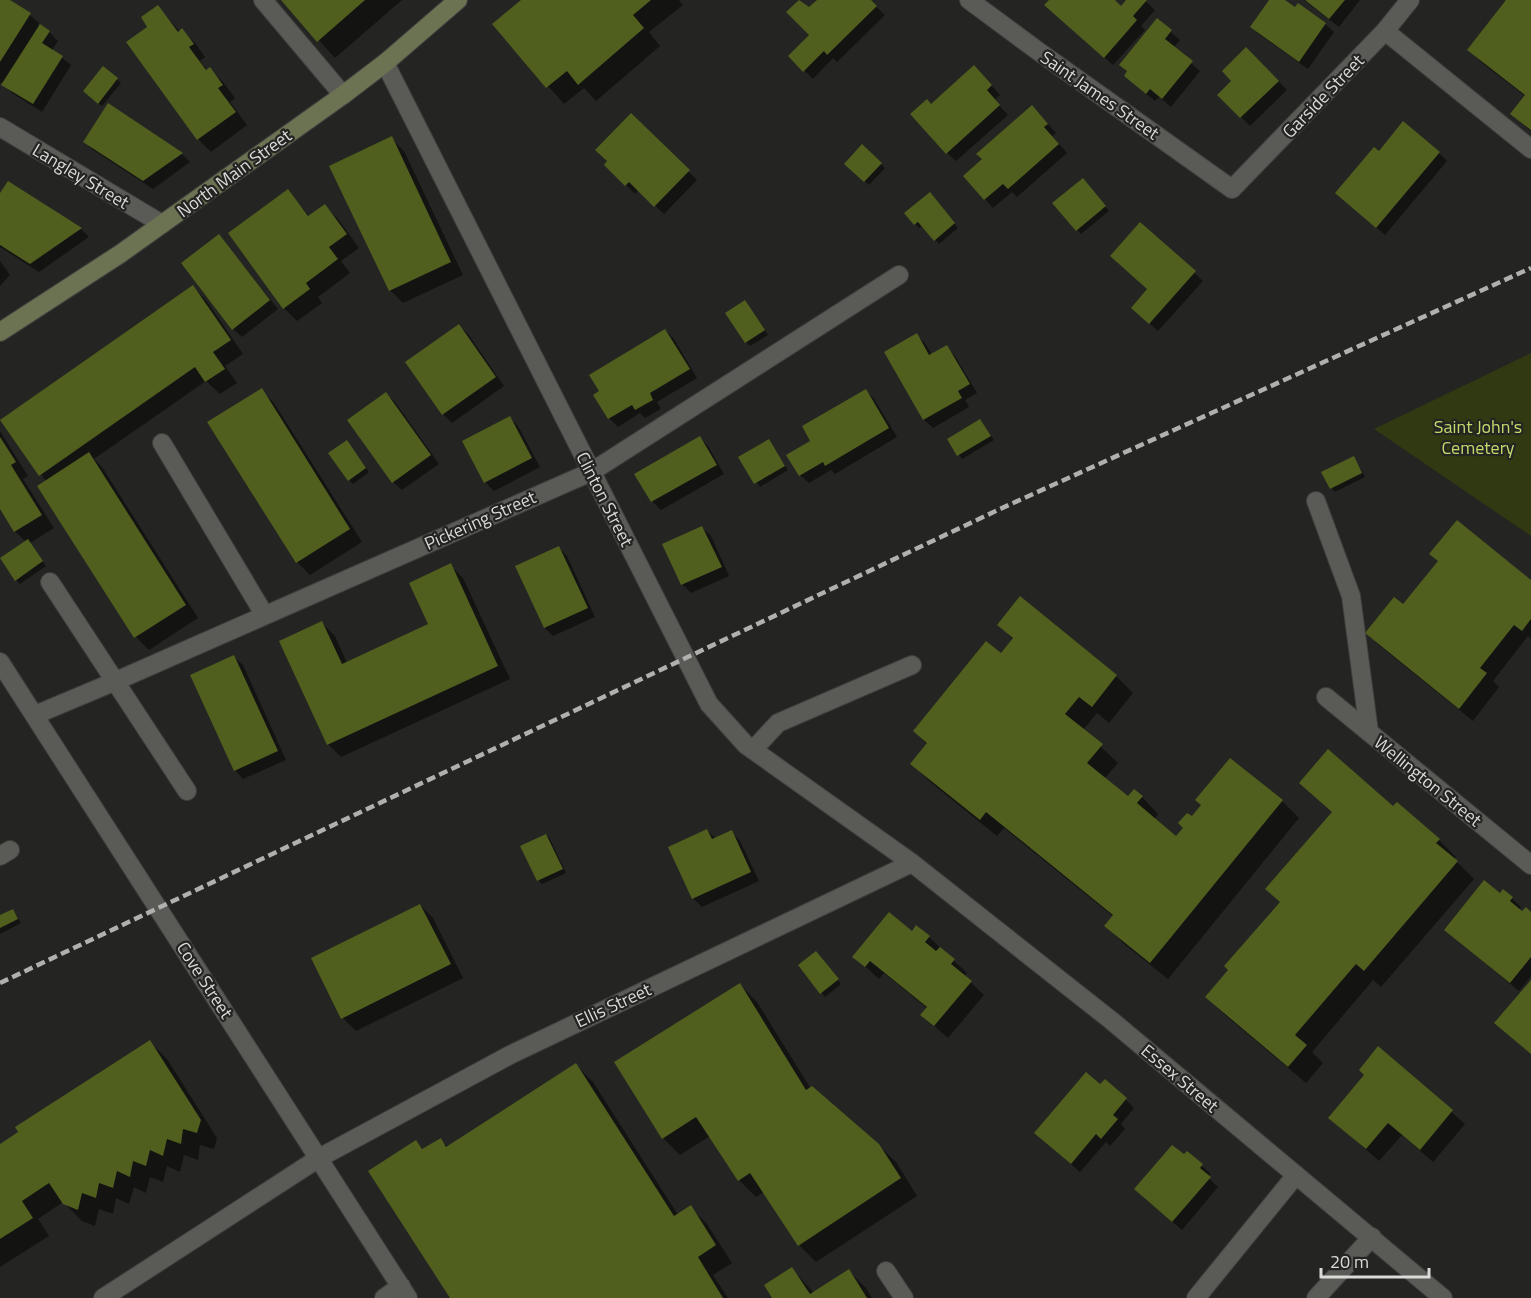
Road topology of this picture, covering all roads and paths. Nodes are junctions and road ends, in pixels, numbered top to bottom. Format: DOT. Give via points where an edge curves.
graph roads {
  1 [pos="263,0"];
  2 [pos="458,0"];
  3 [pos="969,0"];
  4 [pos="1410,0"];
  5 [pos="1385,31"];
  6 [pos="385,63"];
  7 [pos="343,94"];
  8 [pos="0,127"];
  9 [pos="1531,149"];
  10 [pos="1232,189"];
  11 [pos="162,224"];
  12 [pos="899,275"];
  13 [pos="0,332"];
  14 [pos="162,444"];
  15 [pos="591,472"];
  16 [pos="1316,501"];
  17 [pos="50,582"];
  18 [pos="264,614"];
  19 [pos="0,662"];
  20 [pos="912,665"];
  21 [pos="116,681"];
  22 [pos="1326,697"];
  23 [pos="35,715"];
  24 [pos="1369,732"];
  25 [pos="753,750"];
  26 [pos="187,791"];
  27 [pos="912,863"];
  28 [pos="1531,865"];
  29 [pos="319,1158"];
  30 [pos="1296,1174"];
  31 [pos="1372,1237"];
  32 [pos="886,1271"];
  33 [pos="405,1292"];
  34 [pos="104,1298"];
  35 [pos="384,1298"];
  36 [pos="904,1298"];
  37 [pos="1196,1298"];
  38 [pos="1316,1298"];
  39 [pos="1443,1298"];
  1 -- 7 [label="street"];
  2 -- 6 [label="main road, North Main Street"];
  3 -- 10 [label="street, Saint James Street"];
  4 -- 5 [label="street, Garside Street"];
  5 -- 9 [label="street"];
  5 -- 10 [label="street, Garside Street"];
  6 -- 7 [label="main road, North Main Street"];
  6 -- 15 [label="street, Clinton Street"];
  7 -- 11 [label="main road, North Main Street"];
  8 -- 11 [label="street, Langley Street"];
  11 -- 13 [label="main road, North Main Street"];
  12 -- 15 [label="street, Pickering Street"];
  14 -- 18 [label="street"];
  15 -- 18 [label="street, Pickering Street"];
  15 -- 25 [label="street, Clinton Street" via="709,705"];
  16 -- 24 [label="street" via="1351,596"];
  17 -- 21 [label="street"];
  18 -- 21 [label="street, Pickering Street"];
  19 -- 23 [label="street, Cove Street"];
  20 -- 25 [label="street" via="778,723"];
  21 -- 23 [label="street, Pickering Street"];
  21 -- 26 [label="street"];
  22 -- 24 [label="street, Wellington Street"];
  23 -- 29 [label="street, Cove Street"];
  24 -- 28 [label="street, Wellington Street"];
  25 -- 27 [label="street, Clinton Street"];
  27 -- 29 [label="street, Ellis Street" via="510,1055"];
  27 -- 30 [label="street, Essex Street" via="1112,1021"];
  29 -- 33 [label="street, Cove Street"];
  29 -- 34 [label="street, Ellis Street"];
  30 -- 31 [label="street, Essex Street"];
  30 -- 37 [label="street"];
  31 -- 38 [label="street"];
  31 -- 39 [label="street, Essex Street"];
  32 -- 36 [label="street"];
  33 -- 35 [label="street"];
}
